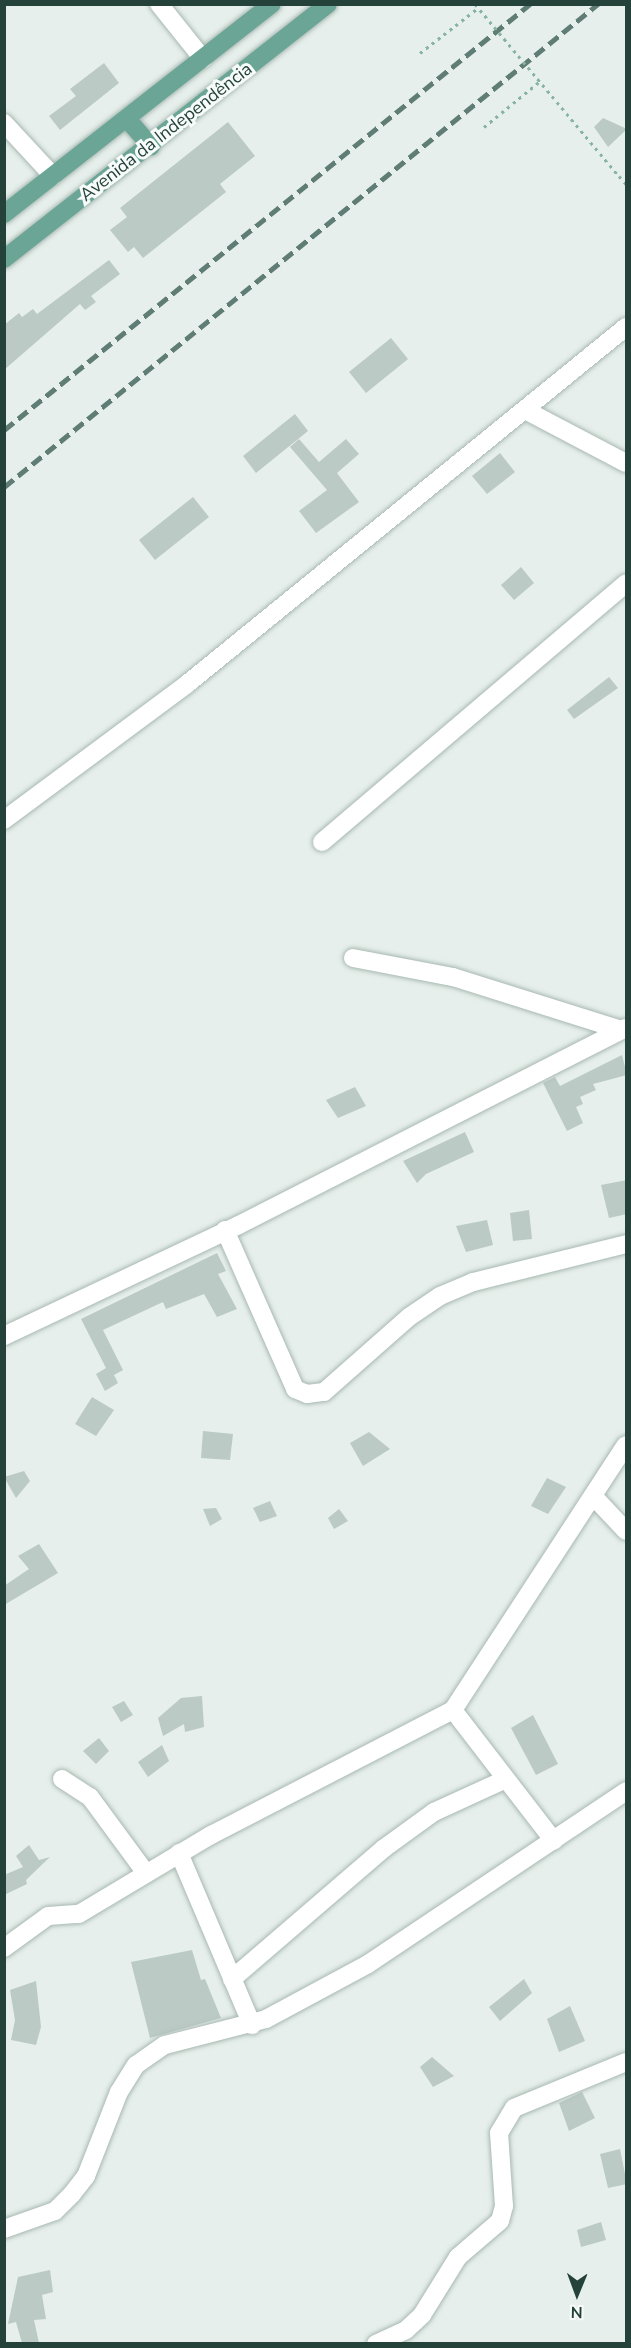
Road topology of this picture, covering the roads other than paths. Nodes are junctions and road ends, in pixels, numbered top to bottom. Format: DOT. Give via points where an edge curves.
graph roads {
  1 [pos="159,4"];
  2 [pos="272,4"];
  3 [pos="328,4"];
  4 [pos="203,59"];
  5 [pos="129,120"];
  6 [pos="4,123"];
  7 [pos="151,146"];
  8 [pos="53,176"];
  9 [pos="4,214"];
  10 [pos="4,259"];
  11 [pos="627,327"];
  12 [pos="525,410"];
  13 [pos="627,463"];
  14 [pos="627,583"];
  15 [pos="4,820"];
  16 [pos="322,842"];
  17 [pos="353,958"];
  18 [pos="624,1029"];
  19 [pos="225,1230"];
  20 [pos="627,1244"];
  21 [pos="4,1336"];
  22 [pos="627,1445"];
  23 [pos="595,1498"];
  24 [pos="627,1531"];
  25 [pos="453,1710"];
  26 [pos="62,1779"];
  27 [pos="506,1779"];
  28 [pos="626,1795"];
  29 [pos="554,1841"];
  30 [pos="178,1853"];
  31 [pos="144,1872"];
  32 [pos="4,1948"];
  33 [pos="232,1978"];
  34 [pos="252,2025"];
  35 [pos="627,2062"];
  36 [pos="4,2229"];
  37 [pos="376,2343"];
  1 -- 4 [label="street"];
  2 -- 4 [label="main road, Avenida da Independência"];
  3 -- 7 [label="main road, Avenida da Independência"];
  4 -- 5 [label="main road, Avenida da Independência"];
  5 -- 7 [label="main road"];
  5 -- 8 [label="main road, Avenida da Independência"];
  6 -- 8 [label="street"];
  7 -- 10 [label="main road, Avenida da Independência"];
  8 -- 9 [label="main road, Avenida da Independência"];
  11 -- 12 [label="street"];
  12 -- 13 [label="street"];
  12 -- 15 [label="street" via="187,684"];
  14 -- 16 [label="street"];
  17 -- 18 [label="street" via="453,977"];
  18 -- 19 [label="street"];
  19 -- 20 [label="street" via="296,1389 307,1394 324,1392 409,1317 440,1296 473,1282"];
  19 -- 21 [label="street"];
  22 -- 23 [label="street"];
  23 -- 24 [label="street"];
  23 -- 25 [label="street"];
  25 -- 27 [label="street"];
  25 -- 30 [label="street"];
  26 -- 31 [label="street" via="90,1797"];
  27 -- 29 [label="street"];
  27 -- 33 [label="street" via="434,1812 383,1849"];
  28 -- 29 [label="street"];
  29 -- 34 [label="street" via="368,1964"];
  30 -- 31 [label="street"];
  30 -- 33 [label="street"];
  31 -- 32 [label="street" via="79,1914 48,1916"];
  33 -- 34 [label="street"];
  34 -- 36 [label="street" via="165,2045 136,2065 119,2092 86,2176 72,2194 55,2211"];
  35 -- 37 [label="street" via="514,2108 499,2133 504,2206 500,2221 458,2257 422,2315 406,2330"];
}
